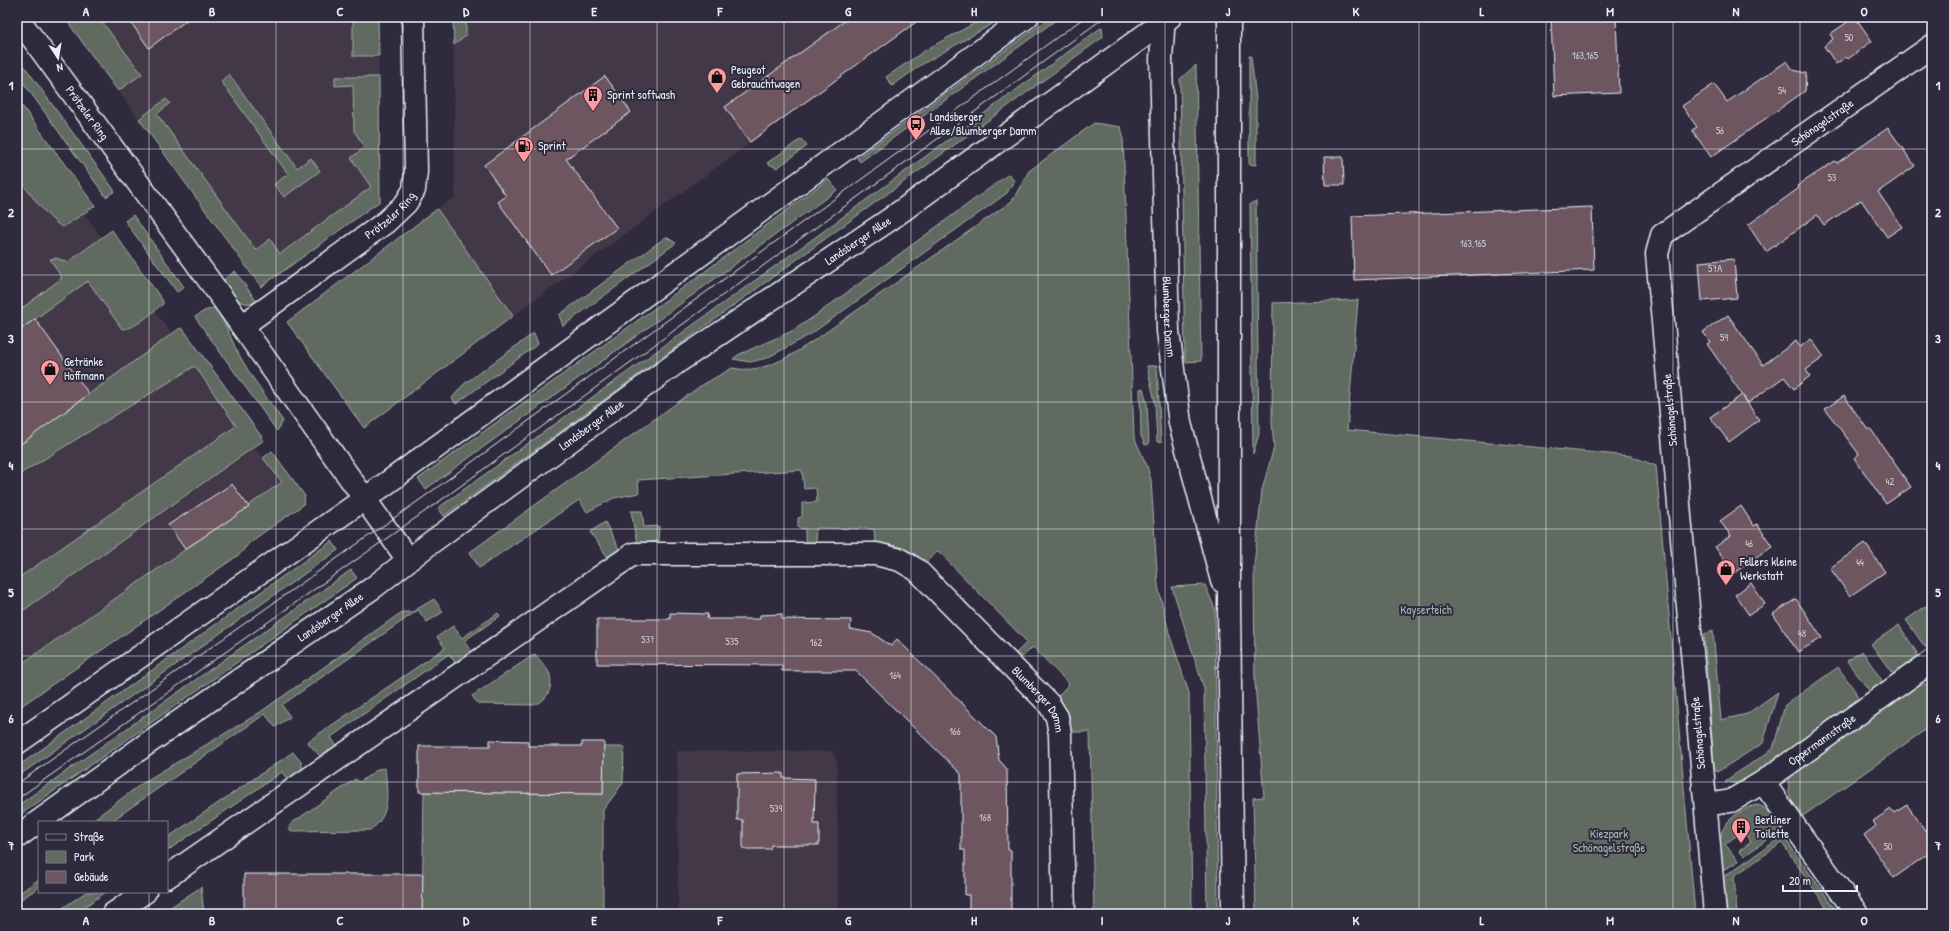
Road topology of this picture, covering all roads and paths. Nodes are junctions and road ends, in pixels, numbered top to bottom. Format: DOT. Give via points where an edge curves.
graph roads {
  1 [pos="17,17"];
  2 [pos="413,17"];
  3 [pos="1027,17"];
  4 [pos="1229,17"];
  5 [pos="1166,18"];
  6 [pos="1932,46"];
  7 [pos="242,326"];
  8 [pos="364,499"];
  9 [pos="408,560"];
  10 [pos="1230,609"];
  11 [pos="1932,661"];
  12 [pos="17,743"];
  13 [pos="1763,782"];
  14 [pos="1706,805"];
  15 [pos="39,821"];
  16 [pos="38,822"];
  17 [pos="17,837"];
  18 [pos="168,876"];
  19 [pos="144,893"];
  20 [pos="113,914"];
  21 [pos="1064,914"];
  22 [pos="1233,914"];
  23 [pos="1715,914"];
  24 [pos="1856,914"];
  1 -- 7 [label="main road, Prötzeler Ring"];
  2 -- 7 [label="main road, Prötzeler Ring" via="416,171 414,190 406,203 386,222"];
  3 -- 8 [label="main road"];
  4 -- 10 [label="main road, Blumberger Damm"];
  5 -- 9 [label="main road, Landsberger Allee" via="889,220 679,361"];
  5 -- 10 [label="main road, Blumberger Damm" via="1162,66 1168,331 1180,423"];
  6 -- 14 [label="main road, Schönagelstraße" via="1662,235 1657,254"];
  7 -- 8 [label="main road, Prötzeler Ring"];
  8 -- 9 [label="main road, Prötzeler Ring"];
  8 -- 12 [label="main road"];
  9 -- 15 [label="main road, Landsberger Allee" via="374,587 154,738"];
  10 -- 22 [label="main road, Blumberger Damm"];
  11 -- 13 [label="main road, Oppermannstraße"];
  13 -- 14 [label="main road, Oppermannstraße" via="1731,801"];
  13 -- 24 [label="main road"];
  14 -- 23 [label="main road, Schönagelstraße"];
  16 -- 17 [label="main road, Landsberger Allee"];
  18 -- 21 [label="main road, Blumberger Damm" via="633,554 876,554 900,560 917,570 1048,704 1057,717 1060,734"];
  19 -- 20 [label="main road"];
}
